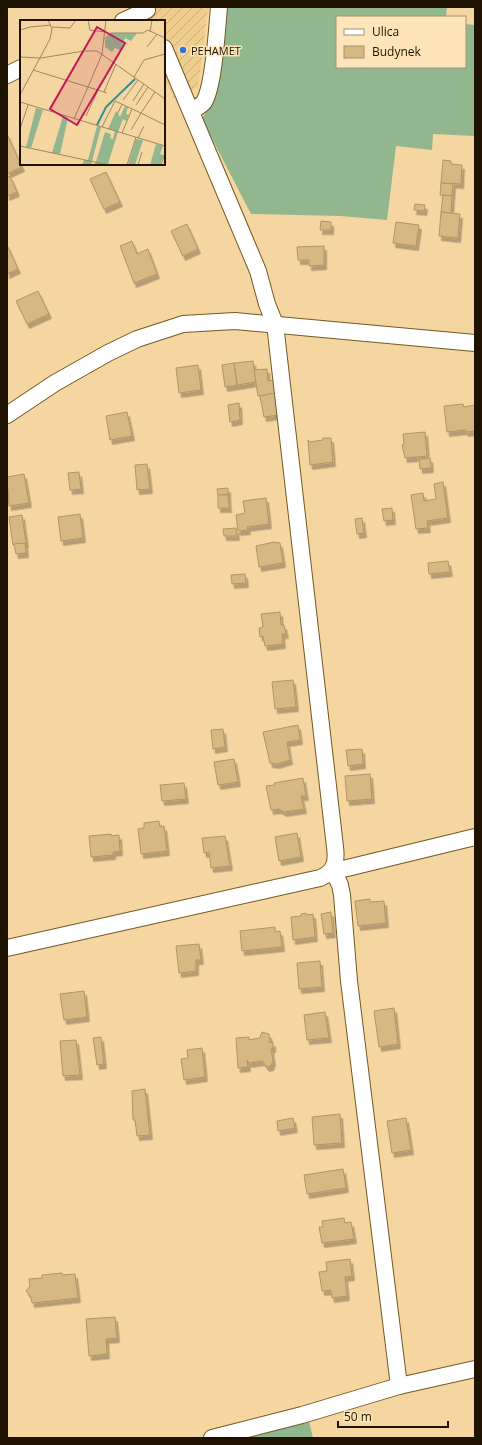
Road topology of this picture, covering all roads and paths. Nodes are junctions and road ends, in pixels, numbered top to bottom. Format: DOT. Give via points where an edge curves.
graph roads {
  1 [pos="218,7"];
  2 [pos="148,13"];
  3 [pos="126,20"];
  4 [pos="165,50"];
  5 [pos="20,68"];
  6 [pos="7,75"];
  7 [pos="191,111"];
  8 [pos="275,324"];
  9 [pos="475,343"];
  10 [pos="7,415"];
  11 [pos="475,837"];
  12 [pos="333,870"];
  13 [pos="7,948"];
  14 [pos="475,1369"];
  15 [pos="399,1386"];
  16 [pos="212,1438"];
  1 -- 7 [label="street" via="213,65 206,96 201,105"];
  2 -- 3 [label="street"];
  4 -- 7 [label="street"];
  5 -- 6 [label="street"];
  7 -- 8 [label="street" via="258,271"];
  8 -- 9 [label="street"];
  8 -- 10 [label="street" via="203,322 161,330 108,353 55,383"];
  8 -- 12 [label="street" via="335,847 336,864"];
  11 -- 12 [label="street"];
  12 -- 13 [label="street" via="320,878"];
  12 -- 15 [label="street" via="342,895 349,981"];
  14 -- 15 [label="street"];
  15 -- 16 [label="street"];
}
